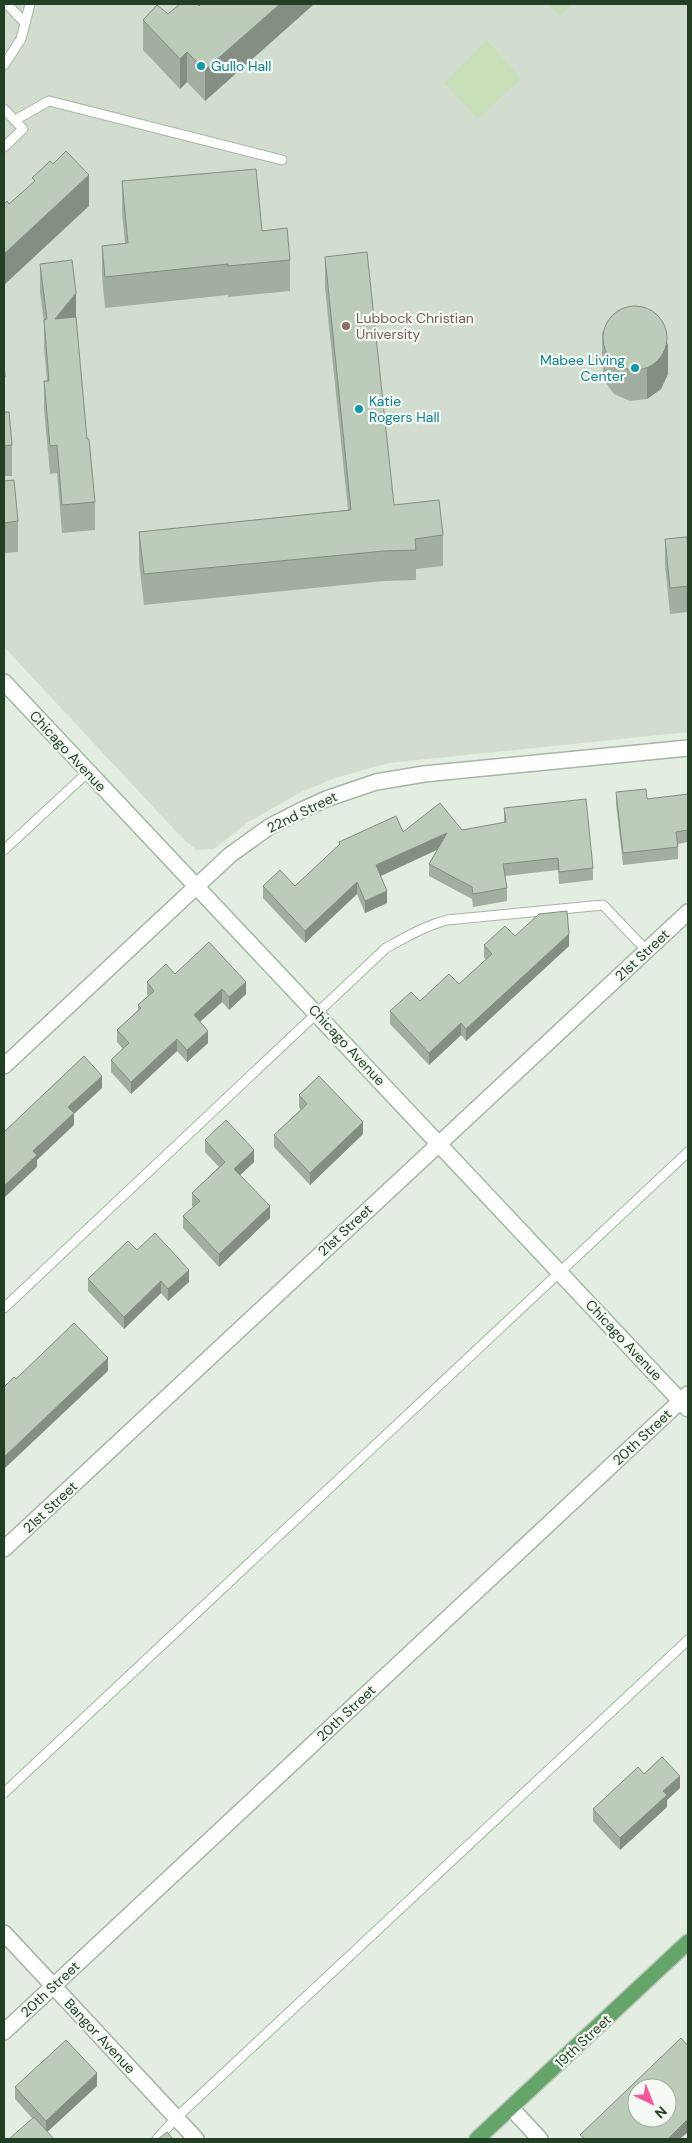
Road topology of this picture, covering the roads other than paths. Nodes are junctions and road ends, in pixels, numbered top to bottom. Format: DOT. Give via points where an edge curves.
graph roads {
  1 [pos="7,4"];
  2 [pos="30,4"];
  3 [pos="25,23"];
  4 [pos="4,65"];
  5 [pos="4,109"];
  6 [pos="15,120"];
  7 [pos="4,147"];
  8 [pos="282,160"];
  9 [pos="4,682"];
  10 [pos="688,748"];
  11 [pos="88,772"];
  12 [pos="4,850"];
  13 [pos="196,886"];
  14 [pos="688,912"];
  15 [pos="647,951"];
  16 [pos="318,1014"];
  17 [pos="4,1066"];
  18 [pos="439,1142"];
  19 [pos="688,1152"];
  20 [pos="560,1272"];
  21 [pos="4,1308"];
  22 [pos="686,1402"];
  23 [pos="4,1549"];
  24 [pos="688,1640"];
  25 [pos="4,1793"];
  26 [pos="4,1933"];
  27 [pos="688,1942"];
  28 [pos="53,1986"];
  29 [pos="4,2032"];
  30 [pos="511,2108"];
  31 [pos="176,2118"];
  32 [pos="482,2138"];
  33 [pos="157,2139"];
  34 [pos="196,2139"];
  35 [pos="540,2139"];
  1 -- 3 [label="lane"];
  2 -- 3 [label="lane"];
  3 -- 4 [label="lane" via="21,39"];
  5 -- 6 [label="lane"];
  6 -- 7 [label="lane" via="23,129"];
  6 -- 8 [label="lane" via="49,101"];
  9 -- 11 [label="street, Chicago Avenue"];
  10 -- 13 [label="street, 22nd Street" via="424,774 376,782 326,799 273,824 230,855"];
  11 -- 12 [label="lane"];
  11 -- 13 [label="street, Chicago Avenue"];
  13 -- 16 [label="street, Chicago Avenue"];
  13 -- 17 [label="street, 22nd Street"];
  14 -- 15 [label="street, 21st Street"];
  15 -- 16 [label="lane" via="603,905 448,920 430,925 386,948"];
  15 -- 18 [label="street, 21st Street"];
  16 -- 18 [label="street, Chicago Avenue"];
  16 -- 21 [label="lane"];
  18 -- 20 [label="street, Chicago Avenue"];
  18 -- 23 [label="street, 21st Street"];
  19 -- 20 [label="lane"];
  20 -- 22 [label="street, Chicago Avenue"];
  20 -- 25 [label="lane"];
  22 -- 28 [label="street, 20th Street"];
  24 -- 31 [label="lane"];
  26 -- 28 [label="street, Bangor Avenue"];
  27 -- 30 [label="main road, 19th Street"];
  28 -- 29 [label="street, 20th Street"];
  28 -- 31 [label="street, Bangor Avenue"];
  30 -- 32 [label="main road, 19th Street"];
  30 -- 35 [label="street"];
  31 -- 33 [label="lane"];
  31 -- 34 [label="street, Bangor Avenue"];
}
